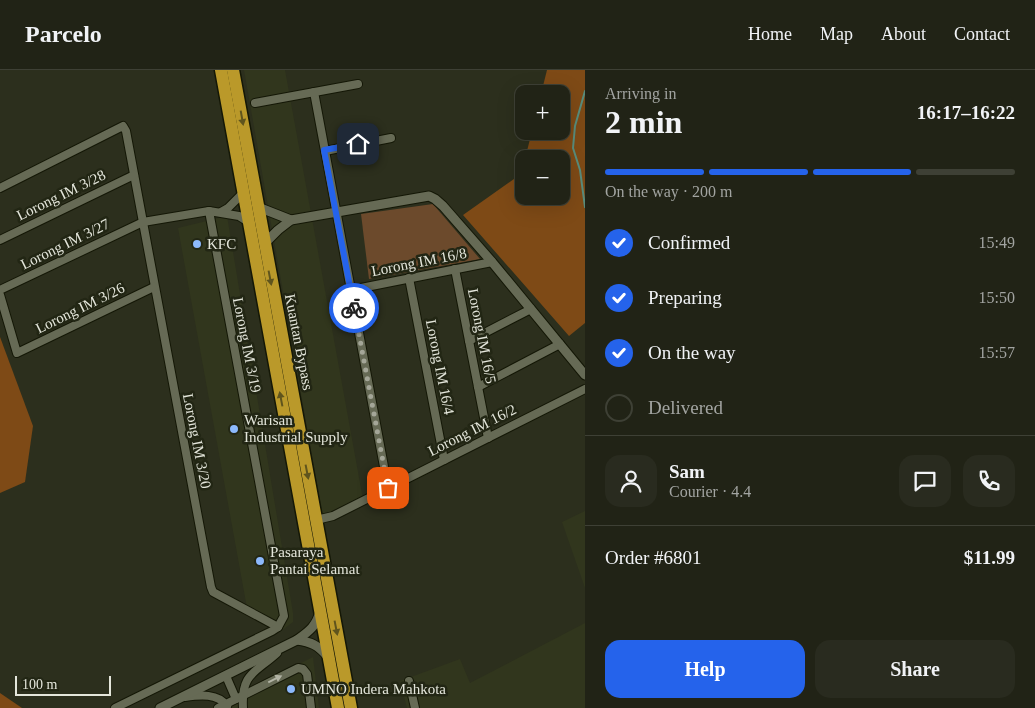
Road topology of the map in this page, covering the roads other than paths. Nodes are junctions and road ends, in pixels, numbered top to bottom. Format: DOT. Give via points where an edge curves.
graph roads {
  1 [pos="220,70"];
  2 [pos="233,70"];
  3 [pos="358,84"];
  4 [pos="314,92"];
  5 [pos="255,103"];
  6 [pos="391,138"];
  7 [pos="324,150"];
  8 [pos="134,175"];
  9 [pos="0,188"];
  10 [pos="242,194"];
  11 [pos="258,206"];
  12 [pos="209,211"];
  13 [pos="221,212"];
  14 [pos="336,212"];
  15 [pos="291,220"];
  16 [pos="248,221"];
  17 [pos="143,222"];
  18 [pos="0,240"];
  19 [pos="264,244"];
  20 [pos="492,262"];
  21 [pos="455,269"];
  22 [pos="409,278"];
  23 [pos="154,287"];
  24 [pos="0,290"];
  25 [pos="351,290"];
  26 [pos="0,295"];
  27 [pos="532,309"];
  28 [pos="469,341"];
  29 [pos="560,344"];
  30 [pos="585,375"];
  31 [pos="478,387"];
  32 [pos="585,389"];
  33 [pos="488,438"];
  34 [pos="444,460"];
  35 [pos="388,488"];
  36 [pos="316,520"];
  37 [pos="320,606"];
  38 [pos="278,627"];
  39 [pos="297,640"];
  40 [pos="282,648"];
  41 [pos="330,659"];
  42 [pos="226,676"];
  43 [pos="408,681"];
  44 [pos="239,697"];
  45 [pos="173,701"];
  46 [pos="227,706"];
  47 [pos="114,708"];
  48 [pos="160,708"];
  49 [pos="218,708"];
  50 [pos="243,708"];
  51 [pos="311,708"];
  52 [pos="338,708"];
  53 [pos="351,708"];
  54 [pos="415,708"];
  1 -- 10 [label="highway, Kuantan Bypass"];
  2 -- 11 [label="highway, Kuantan Bypass, one-way"];
  3 -- 4 [label="street"];
  4 -- 5 [label="street"];
  4 -- 7 [label="street"];
  6 -- 7 [label="street"];
  7 -- 14 [label="street"];
  8 -- 9 [label="street, Lorong IM 3/20" via="123,126"];
  8 -- 17 [label="street, Lorong IM 3/20"];
  8 -- 18 [label="street, Lorong IM 3/28"];
  10 -- 13 [label="street"];
  10 -- 16 [label="highway, Kuantan Bypass"];
  11 -- 15 [label="street"];
  11 -- 19 [label="highway, Kuantan Bypass"];
  12 -- 13 [label="street, Lorong IM 3/27"];
  12 -- 17 [label="street, Lorong IM 3/27"];
  12 -- 38 [label="street, Lorong IM 3/19" via="284,616"];
  13 -- 16 [label="street, Lorong IM 3/27"];
  14 -- 15 [label="street"];
  14 -- 20 [label="street" via="429,196 443,206"];
  14 -- 25 [label="street"];
  15 -- 19 [label="street"];
  37 -- 16 [label="highway, Kuantan Bypass, one-way"];
  17 -- 23 [label="street, Lorong IM 3/20"];
  17 -- 24 [label="street, Lorong IM 3/27"];
  19 -- 36 [label="highway, Kuantan Bypass, one-way"];
  20 -- 21 [label="street, Lorong IM 16/8"];
  20 -- 27 [label="street"];
  21 -- 22 [label="street, Lorong IM 16/8"];
  21 -- 28 [label="street, Lorong IM 16/5"];
  22 -- 25 [label="street, Lorong IM 16/8"];
  22 -- 34 [label="street, Lorong IM 16/4"];
  23 -- 26 [label="street, Lorong IM 3/26" via="17,353"];
  23 -- 38 [label="street, Lorong IM 3/20" via="211,587 213,592"];
  25 -- 35 [label="street"];
  27 -- 28 [label="street"];
  27 -- 29 [label="street"];
  28 -- 31 [label="street, Lorong IM 16/5"];
  29 -- 30 [label="street"];
  29 -- 31 [label="street"];
  31 -- 33 [label="street, Lorong IM 16/5"];
  32 -- 33 [label="street, Lorong IM 16/2"];
  33 -- 34 [label="street, Lorong IM 16/2"];
  34 -- 35 [label="street, Lorong IM 16/2"];
  35 -- 36 [label="street, Lorong IM 16/2" via="333,516"];
  36 -- 53 [label="highway, Kuantan Bypass, one-way"];
  37 -- 39 [label="street" via="312,629"];
  37 -- 41 [label="highway, Kuantan Bypass"];
  38 -- 47 [label="street"];
  39 -- 40 [label="street"];
  39 -- 41 [label="street" via="313,643"];
  40 -- 42 [label="street"];
  40 -- 44 [label="street" via="251,674"];
  41 -- 52 [label="highway, Kuantan Bypass"];
  42 -- 44 [label="street"];
  42 -- 45 [label="street"];
  43 -- 54 [label="street"];
  44 -- 46 [label="street"];
  44 -- 50 [label="street"];
  44 -- 51 [label="street, one-way" via="298,668 307,674"];
  45 -- 46 [label="street" via="206,696 218,698"];
  45 -- 48 [label="street"];
  46 -- 49 [label="street"];
}
